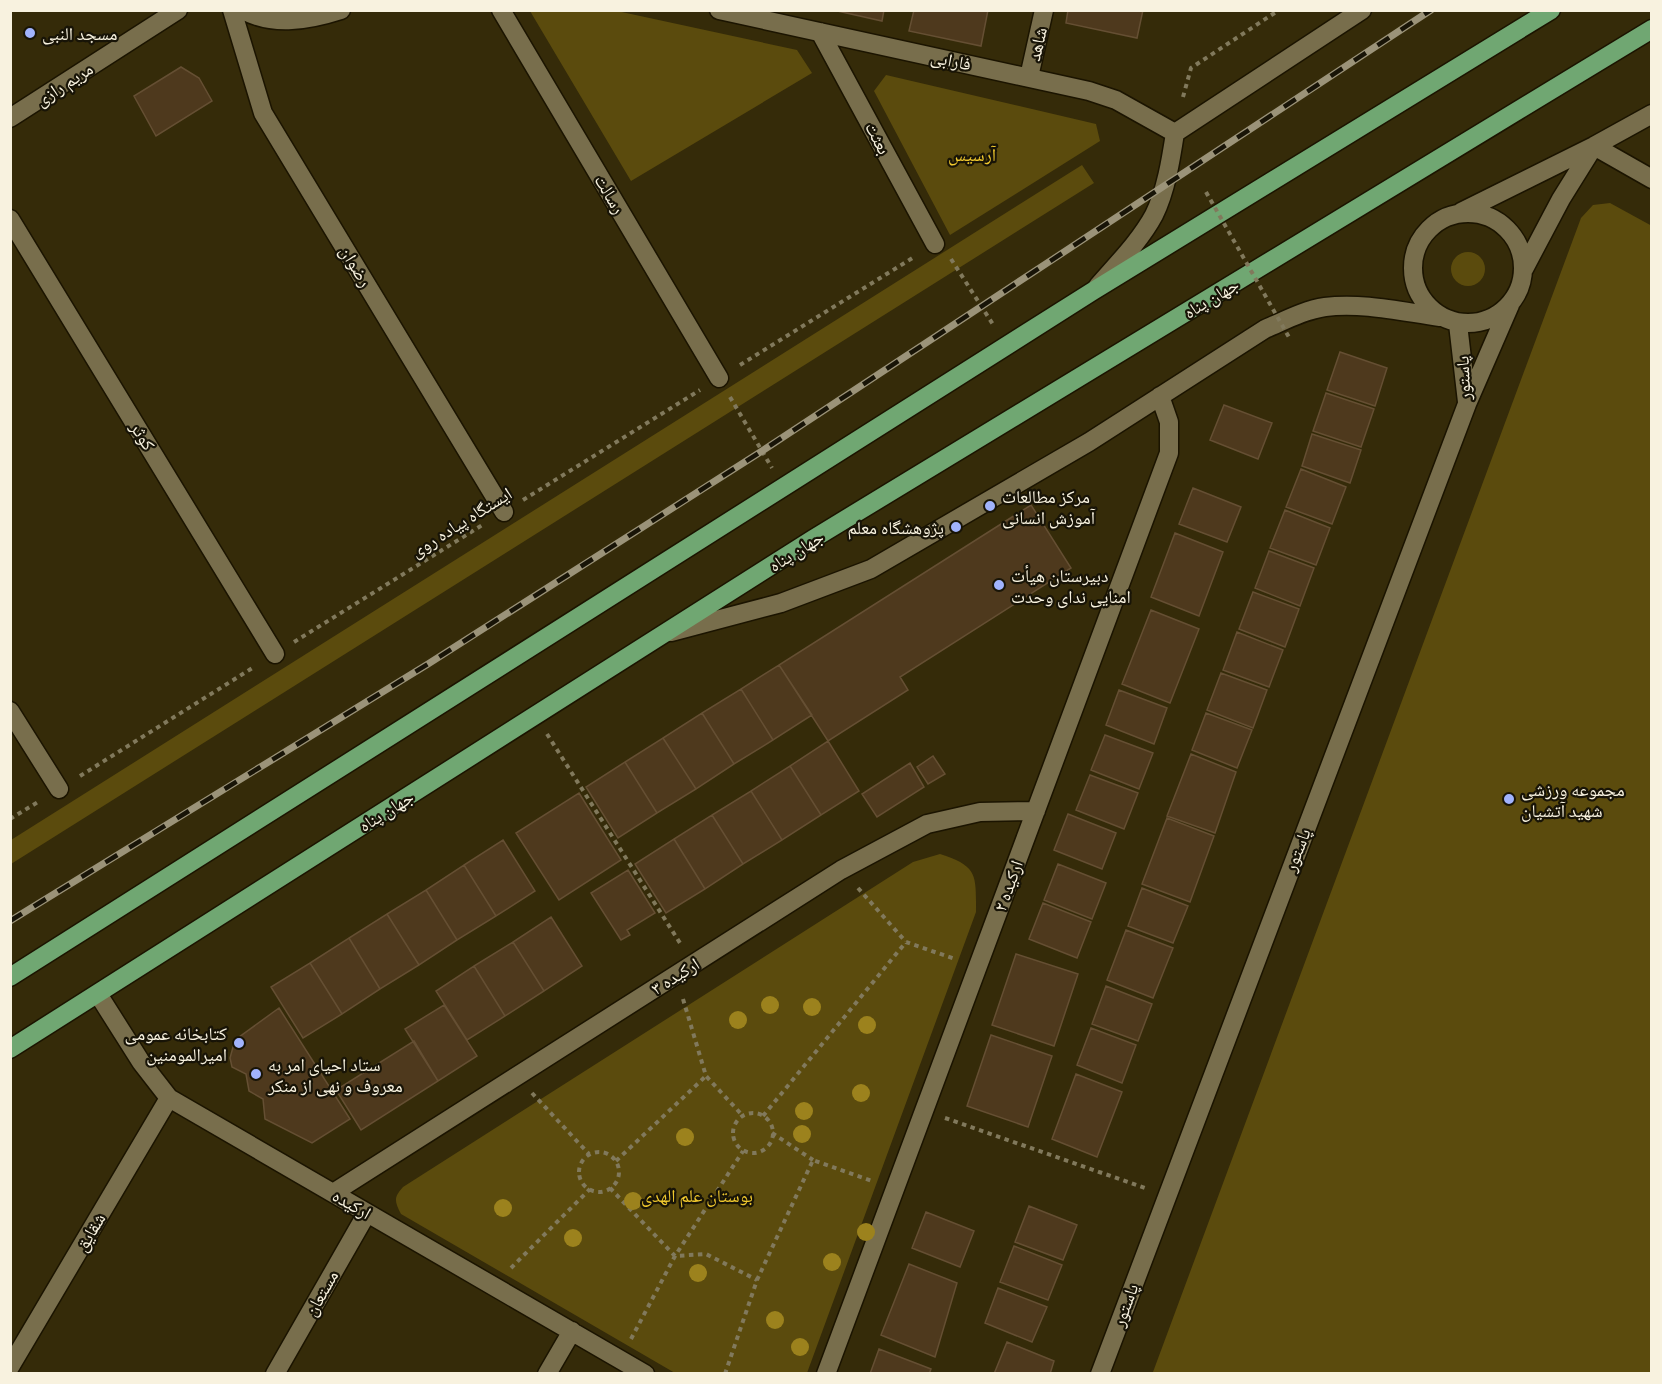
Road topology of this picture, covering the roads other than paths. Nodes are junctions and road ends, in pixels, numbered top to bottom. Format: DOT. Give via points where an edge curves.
graph roads {
  1 [pos="178,10"];
  2 [pos="232,10"];
  3 [pos="243,10"];
  4 [pos="341,10"];
  5 [pos="501,10"];
  6 [pos="719,10"];
  7 [pos="1044,10"];
  8 [pos="1362,10"];
  9 [pos="1551,10"];
  10 [pos="774,16"];
  11 [pos="1652,29"];
  12 [pos="820,32"];
  13 [pos="1029,77"];
  14 [pos="1652,114"];
  15 [pos="10,118"];
  16 [pos="1174,133"];
  17 [pos="1594,146"];
  18 [pos="1652,179"];
  19 [pos="1459,213"];
  20 [pos="10,219"];
  21 [pos="935,244"];
  22 [pos="1524,269"];
  23 [pos="1093,291"];
  24 [pos="1510,305"];
  25 [pos="1440,317"];
  26 [pos="1458,324"];
  27 [pos="719,378"];
  28 [pos="1160,396"];
  29 [pos="1467,404"];
  30 [pos="504,512"];
  31 [pos="666,633"];
  32 [pos="275,654"];
  33 [pos="10,711"];
  34 [pos="59,789"];
  35 [pos="1036,811"];
  36 [pos="10,977"];
  37 [pos="98,994"];
  38 [pos="10,1049"];
  39 [pos="170,1098"];
  40 [pos="333,1193"];
  41 [pos="367,1213"];
  42 [pos="572,1331"];
  43 [pos="10,1367"];
  44 [pos="274,1374"];
  45 [pos="547,1374"];
  46 [pos="645,1374"];
  47 [pos="826,1374"];
  48 [pos="1100,1374"];
  1 -- 15 [label="street, مریم رازی"];
  2 -- 30 [label="street, رضوان" via="263,113"];
  3 -- 4 [label="street" via="271,21"];
  5 -- 27 [label="street, رسالت"];
  6 -- 10 [label="street, فارابی"];
  7 -- 13 [label="street, شاهد"];
  8 -- 16 [label="street"];
  9 -- 23 [label="main road"];
  10 -- 12 [label="street, فارابی"];
  11 -- 31 [label="main road, جهان پناه" via="813,539"];
  12 -- 13 [label="street, فارابی"];
  12 -- 21 [label="street, بعثت"];
  13 -- 16 [label="street, فارابی" via="1116,100"];
  14 -- 17 [label="street"];
  16 -- 23 [label="street" via="1172,154 1154,215 1134,245"];
  17 -- 18 [label="street"];
  17 -- 19 [label="street"];
  17 -- 22 [label="street"];
  19 -- 22 [label="street" via="1479,213 1497,220 1512,233 1521,250"];
  19 -- 25 [label="street" via="1426,232 1416,249 1412,268 1425,304"];
  20 -- 32 [label="street, کوثر"];
  22 -- 24 [label="street" via="1520,288"];
  23 -- 36 [label="main road"];
  24 -- 26 [label="street" via="1496,317 1477,324"];
  24 -- 29 [label="street"];
  25 -- 26 [label="street"];
  25 -- 28 [label="street" via="1359,306 1325,307 1264,329"];
  26 -- 29 [label="street, پاستور"];
  28 -- 31 [label="street" via="1004,494 871,569 781,603"];
  28 -- 35 [label="street, ارکیده ۲" via="1168,422 1169,453"];
  29 -- 48 [label="street, پاستور"];
  31 -- 37 [label="main road, جهان پناه"];
  33 -- 34 [label="street"];
  35 -- 40 [label="street, ارکیده ۳" via="980,812 927,824 842,870"];
  35 -- 47 [label="street, ارکیده ۲"];
  37 -- 38 [label="main road, جهان پناه"];
  37 -- 39 [label="street, ارکیده" via="141,1062"];
  39 -- 40 [label="street, ارکیده"];
  39 -- 43 [label="street, شقایق"];
  40 -- 41 [label="street, ارکیده"];
  41 -- 42 [label="street, ارکیده"];
  41 -- 44 [label="street, مستعان"];
  42 -- 45 [label="street"];
  42 -- 46 [label="street, ارکیده"];
}
